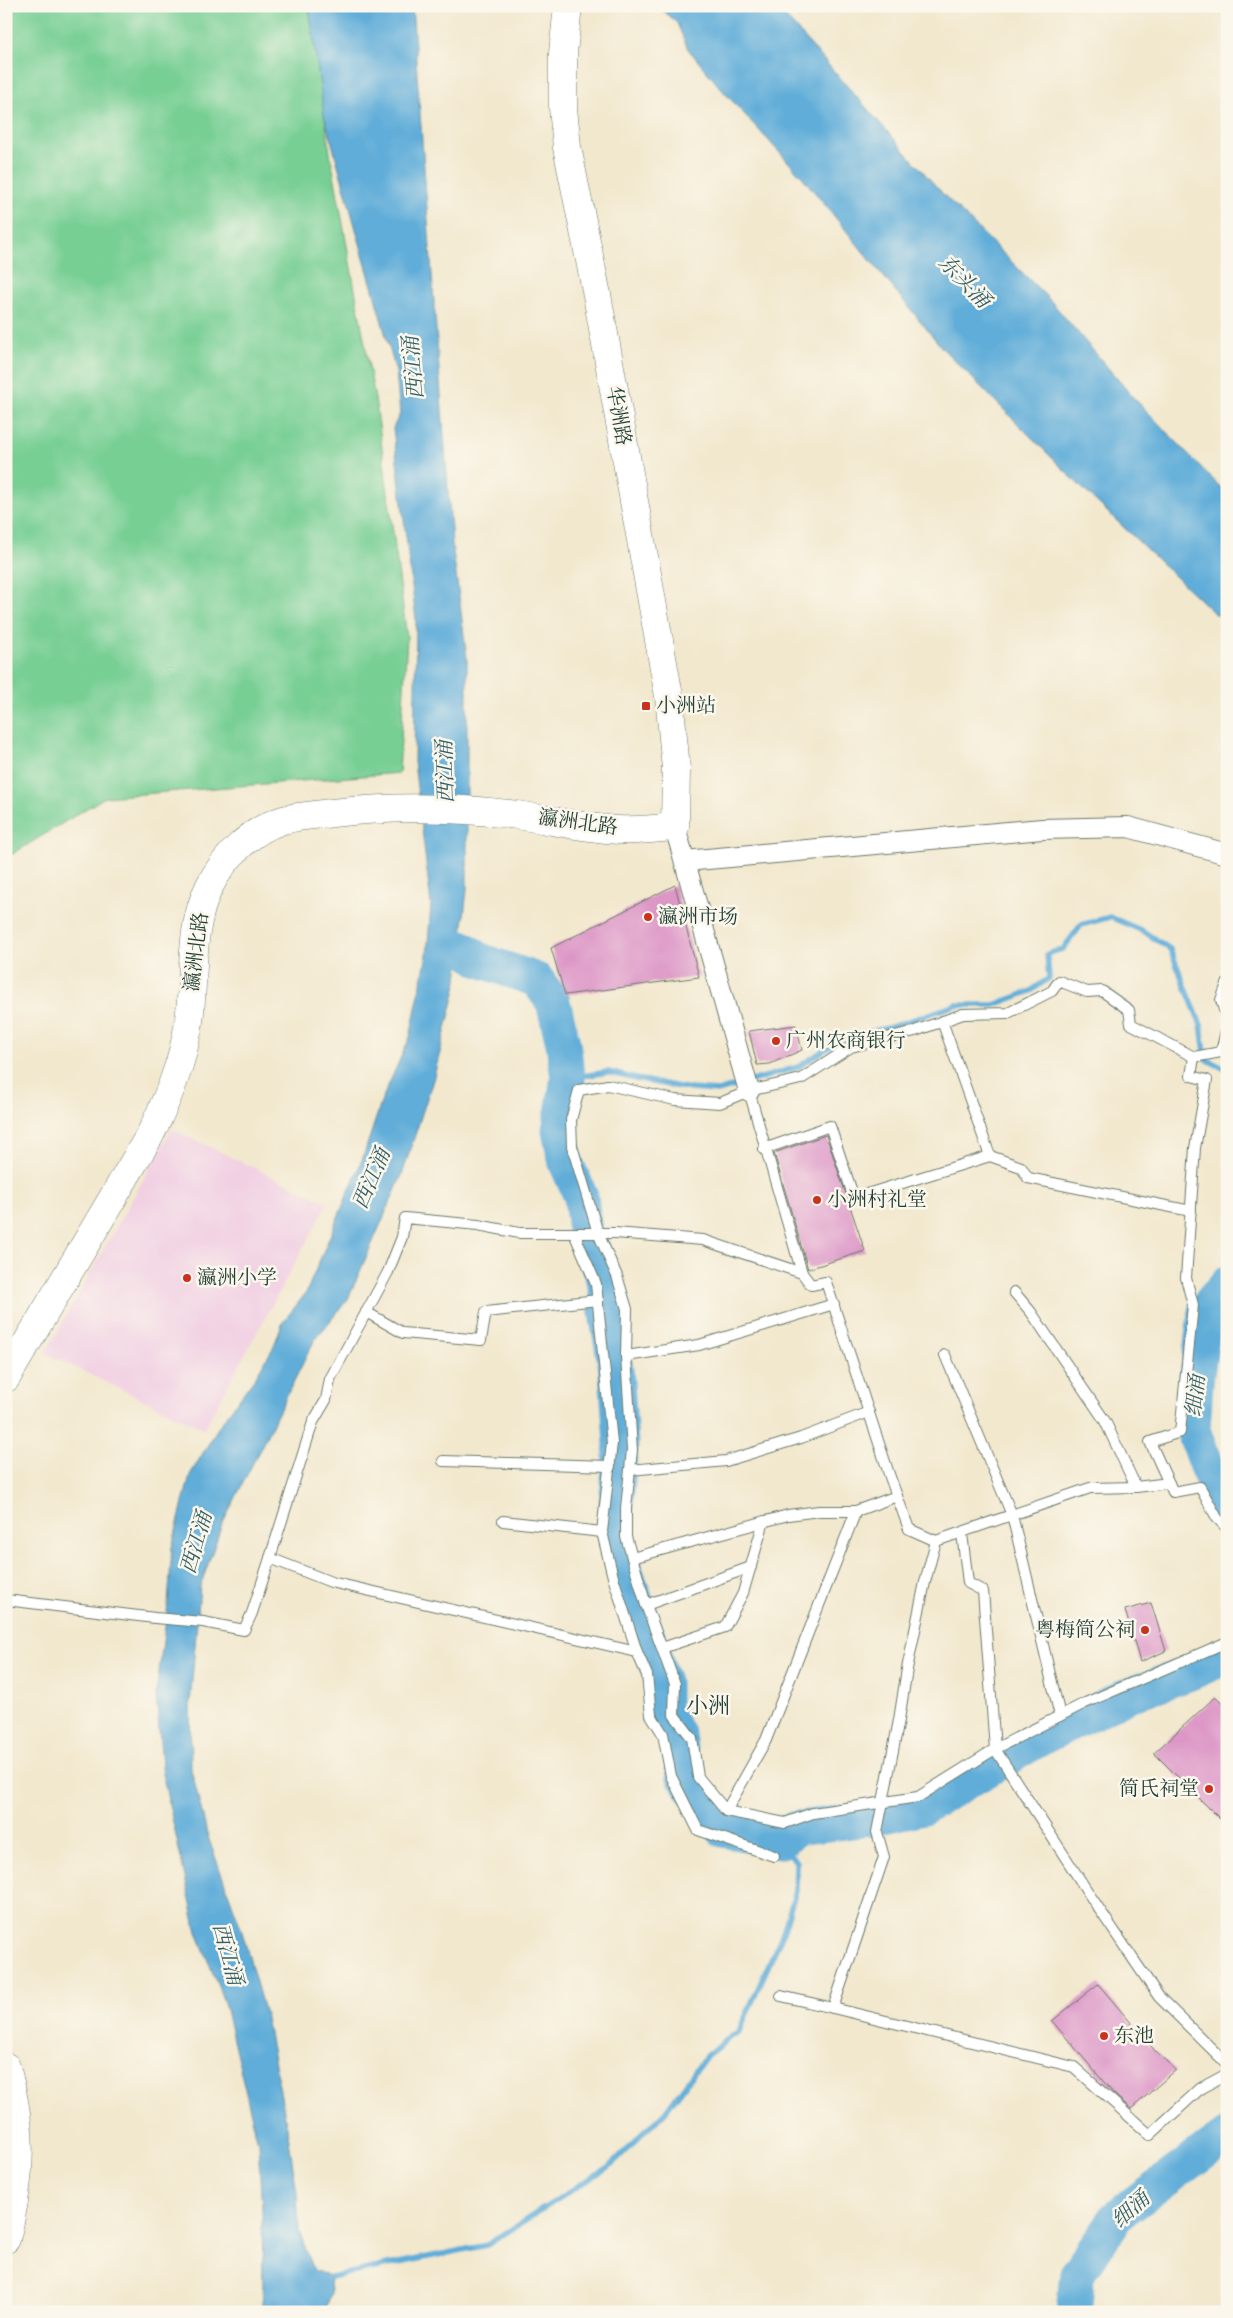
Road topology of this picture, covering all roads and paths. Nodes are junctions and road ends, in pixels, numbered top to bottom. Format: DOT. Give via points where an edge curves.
graph roads {
  1 [pos="568,6"];
  2 [pos="675,826"];
  3 [pos="1227,854"];
  4 [pos="685,862"];
  5 [pos="1227,984"];
  6 [pos="1227,1019"];
  7 [pos="942,1021"];
  8 [pos="1227,1027"];
  9 [pos="1194,1057"];
  10 [pos="749,1092"];
  11 [pos="764,1149"];
  12 [pos="990,1156"];
  13 [pos="1191,1211"];
  14 [pos="574,1233"];
  15 [pos="598,1233"];
  16 [pos="802,1272"];
  17 [pos="1014,1292"];
  18 [pos="598,1300"];
  19 [pos="834,1304"];
  20 [pos="366,1312"];
  21 [pos="945,1355"];
  22 [pos="626,1356"];
  23 [pos="6,1378"];
  24 [pos="869,1412"];
  25 [pos="442,1462"];
  26 [pos="610,1466"];
  27 [pos="630,1470"];
  28 [pos="1169,1483"];
  29 [pos="1136,1487"];
  30 [pos="897,1496"];
  31 [pos="856,1511"];
  32 [pos="1012,1515"];
  33 [pos="503,1520"];
  34 [pos="764,1521"];
  35 [pos="1227,1528"];
  36 [pos="602,1532"];
  37 [pos="962,1533"];
  38 [pos="936,1541"];
  39 [pos="270,1558"];
  40 [pos="632,1558"];
  41 [pos="751,1566"];
  42 [pos="6,1600"];
  43 [pos="646,1605"];
  44 [pos="1227,1642"];
  45 [pos="662,1648"];
  46 [pos="637,1652"];
  47 [pos="1060,1716"];
  48 [pos="995,1749"];
  49 [pos="882,1801"];
  50 [pos="726,1810"];
  51 [pos="774,1856"];
  52 [pos="781,1996"];
  53 [pos="833,2008"];
  54 [pos="1227,2064"];
  55 [pos="6,2067"];
  56 [pos="1227,2074"];
  57 [pos="6,2239"];
  1 -- 2 [label="main road, 华洲路" via="563,53 567,147 669,696 676,770"];
  2 -- 4 [label="street"];
  2 -- 23 [label="main road, 瀛洲北路" via="618,830 480,811 368,809 283,820 238,847 222,866 197,918 189,1022 178,1072 169,1095 150,1135"];
  3 -- 4 [label="street" via="1128,826 1042,830"];
  4 -- 10 [label="street"];
  5 -- 6 [label="lane" via="1221,1000"];
  7 -- 9 [label="lane" via="963,1014 1008,1013 1052,991 1059,981 1087,992 1102,991 1129,1010 1131,1024"];
  7 -- 10 [label="lane" via="851,1047 801,1079"];
  7 -- 12 [label="lane"];
  8 -- 9 [label="lane" via="1221,1052"];
  9 -- 13 [label="lane" via="1191,1076 1207,1080 1196,1148"];
  10 -- 11 [label="lane"];
  10 -- 15 [label="lane" via="720,1103 675,1100 608,1085 579,1090 571,1120 572,1146"];
  11 -- 12 [label="lane" via="830,1126 854,1198"];
  11 -- 16 [label="lane"];
  12 -- 13 [label="lane" via="1021,1167 1028,1178"];
  13 -- 28 [label="lane" via="1186,1278 1193,1304 1180,1432 1150,1442"];
  14 -- 15 [label="lane"];
  14 -- 18 [label="lane" via="596,1284"];
  14 -- 20 [label="lane" via="519,1233 478,1225 404,1218 402,1237 395,1255"];
  15 -- 16 [label="lane" via="703,1240"];
  15 -- 22 [label="lane" via="627,1309"];
  16 -- 19 [label="lane" via="811,1285 826,1282"];
  17 -- 29 [label="lane" via="1105,1421"];
  18 -- 20 [label="lane" via="486,1312 481,1340 403,1333"];
  18 -- 26 [label="lane" via="612,1443"];
  19 -- 22 [label="lane" via="699,1345"];
  19 -- 24 [label="lane"];
  20 -- 39 [label="lane" via="330,1379 326,1400 313,1422"];
  21 -- 32 [label="lane"];
  22 -- 27 [label="lane" via="632,1450"];
  24 -- 27 [label="lane" via="726,1462"];
  24 -- 30 [label="lane"];
  25 -- 26 [label="lane"];
  26 -- 36 [label="lane"];
  27 -- 40 [label="lane" via="626,1537"];
  28 -- 29 [label="lane"];
  28 -- 35 [label="lane" via="1173,1492 1200,1487 1217,1518"];
  29 -- 32 [label="lane" via="1090,1488"];
  30 -- 31 [label="lane"];
  30 -- 38 [label="lane" via="909,1529"];
  31 -- 34 [label="lane" via="819,1511"];
  31 -- 50 [label="lane" via="766,1740"];
  32 -- 37 [label="lane"];
  32 -- 47 [label="lane"];
  33 -- 36 [label="lane"];
  34 -- 40 [label="lane"];
  34 -- 41 [label="lane"];
  36 -- 46 [label="lane"];
  37 -- 38 [label="lane"];
  37 -- 48 [label="lane" via="968,1584 983,1591"];
  38 -- 49 [label="lane"];
  39 -- 42 [label="lane" via="244,1630 203,1622"];
  39 -- 46 [label="lane" via="331,1582"];
  40 -- 43 [label="lane"];
  41 -- 43 [label="lane"];
  41 -- 45 [label="lane" via="743,1593 724,1627"];
  43 -- 45 [label="lane"];
  44 -- 47 [label="lane"];
  45 -- 50 [label="lane" via="675,1684 674,1715 692,1738 698,1777"];
  46 -- 51 [label="lane" via="647,1674 651,1715 663,1734 671,1776 698,1830"];
  47 -- 48 [label="lane"];
  48 -- 49 [label="lane" via="918,1796"];
  48 -- 54 [label="lane" via="1159,1997"];
  49 -- 50 [label="lane" via="813,1814 785,1823"];
  49 -- 53 [label="lane" via="877,1832 884,1857"];
  52 -- 53 [label="lane"];
  53 -- 56 [label="lane" via="1074,2067 1150,2134 1201,2088"];
  55 -- 57 [label="main road" via="20,2134 16,2196"];
}
